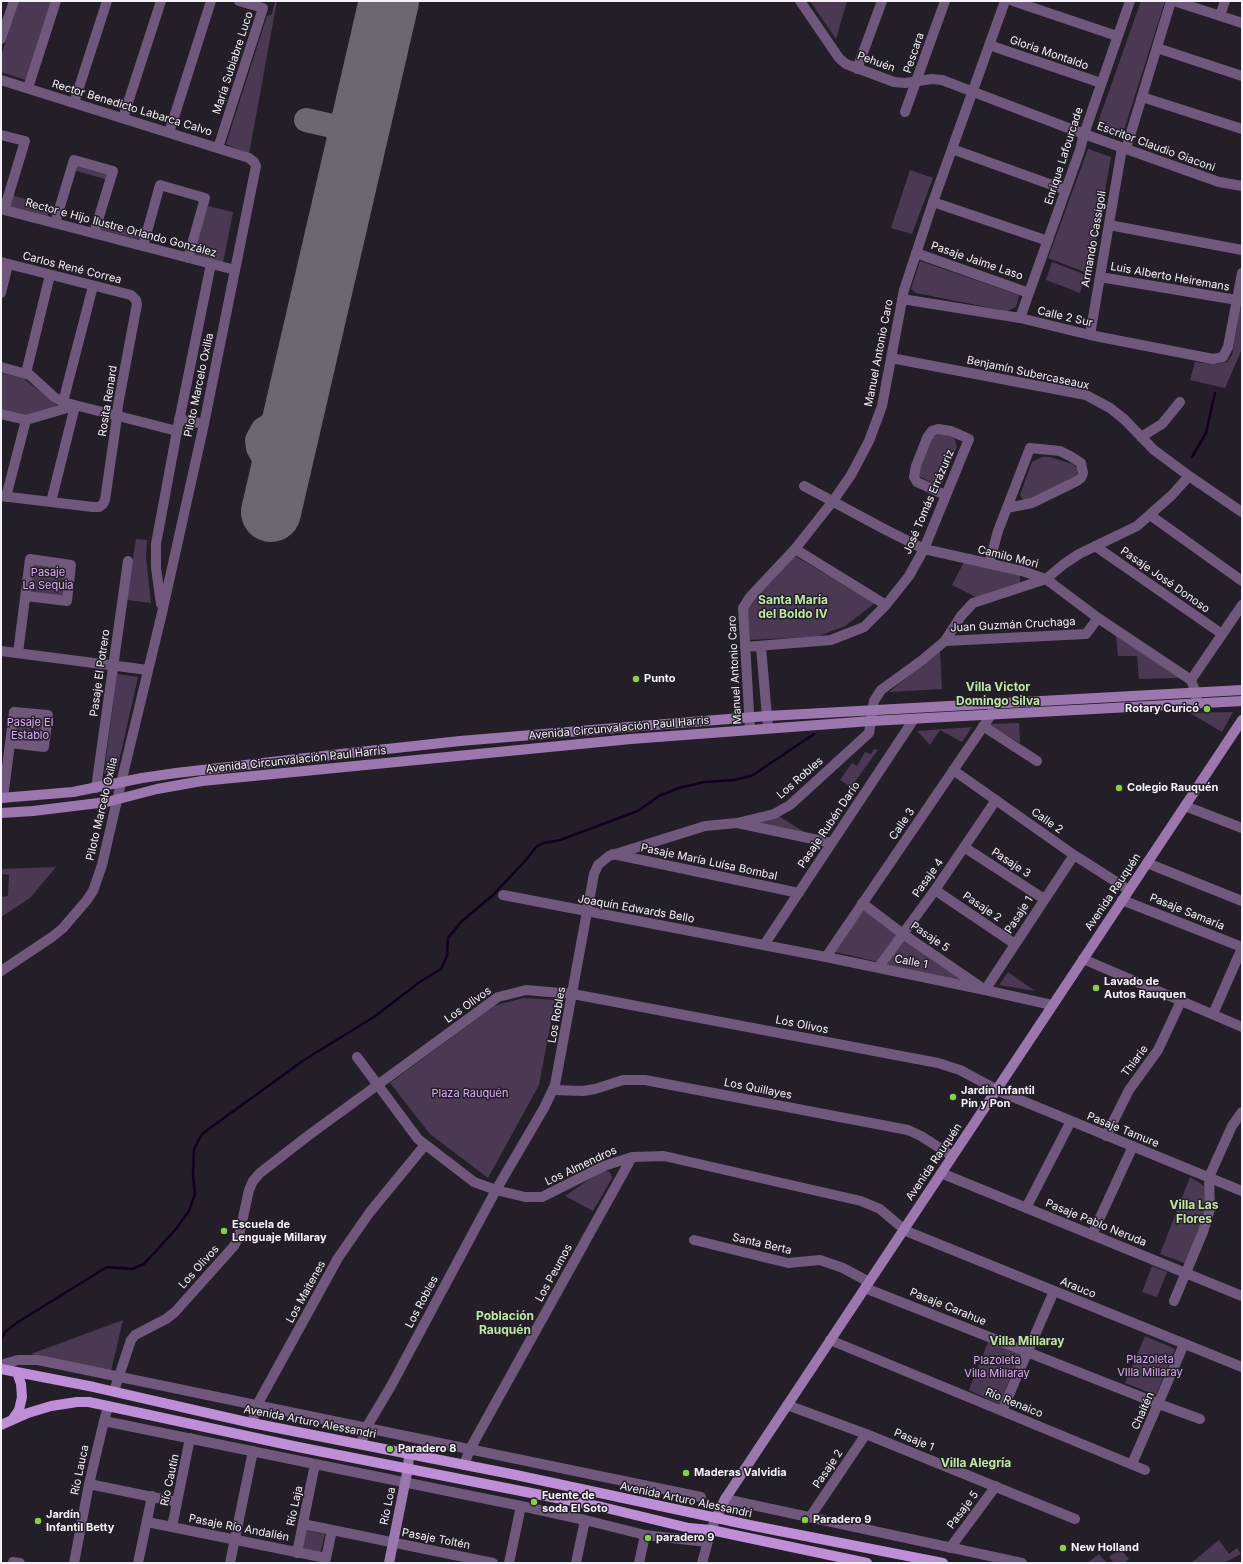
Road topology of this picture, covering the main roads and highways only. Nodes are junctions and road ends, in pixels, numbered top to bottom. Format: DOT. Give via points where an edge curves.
graph roads {
  1 [pos="1242,690"];
  2 [pos="1242,701"];
  3 [pos="1241,724"];
  4 [pos="2,798"];
  5 [pos="1,813"];
  6 [pos="1,1369"];
  7 [pos="17,1372"];
  8 [pos="114,1391"];
  9 [pos="89,1402"];
  10 [pos="12,1420"];
  11 [pos="1,1425"];
  12 [pos="409,1454"];
  13 [pos="408,1468"];
  14 [pos="716,1518"];
  15 [pos="389,1563"];
  16 [pos="868,1563"];
  17 [pos="943,1563"];
  1 -- 4 [label="main road, Avenida Circunvalación Paul Harris" via="703,720 460,741 203,770 50,795"];
  2 -- 5 [label="main road, Avenida Circunvalación Paul Harris" via="871,721 523,749 202,781 157,789 118,800 40,811"];
  3 -- 14 [label="main road, Avenida Rauquén" via="787,1405 725,1499"];
  6 -- 7 [label="main road, Avenida Arturo Alessandri"];
  7 -- 8 [label="main road, Avenida Arturo Alessandri"];
  7 -- 10 [label="main road" via="22,1397 19,1410"];
  8 -- 9 [label="main road"];
  8 -- 12 [label="main road, Avenida Arturo Alessandri" via="252,1423"];
  9 -- 10 [label="main road" via="51,1406"];
  9 -- 13 [label="main road"];
  10 -- 11 [label="main road"];
  12 -- 13 [label="main road, Río Loa"];
  12 -- 14 [label="main road, Avenida Arturo Alessandri"];
  13 -- 15 [label="main road, Río Loa"];
  13 -- 16 [label="main road"];
  14 -- 17 [label="main road, Avenida Arturo Alessandri"];
}
